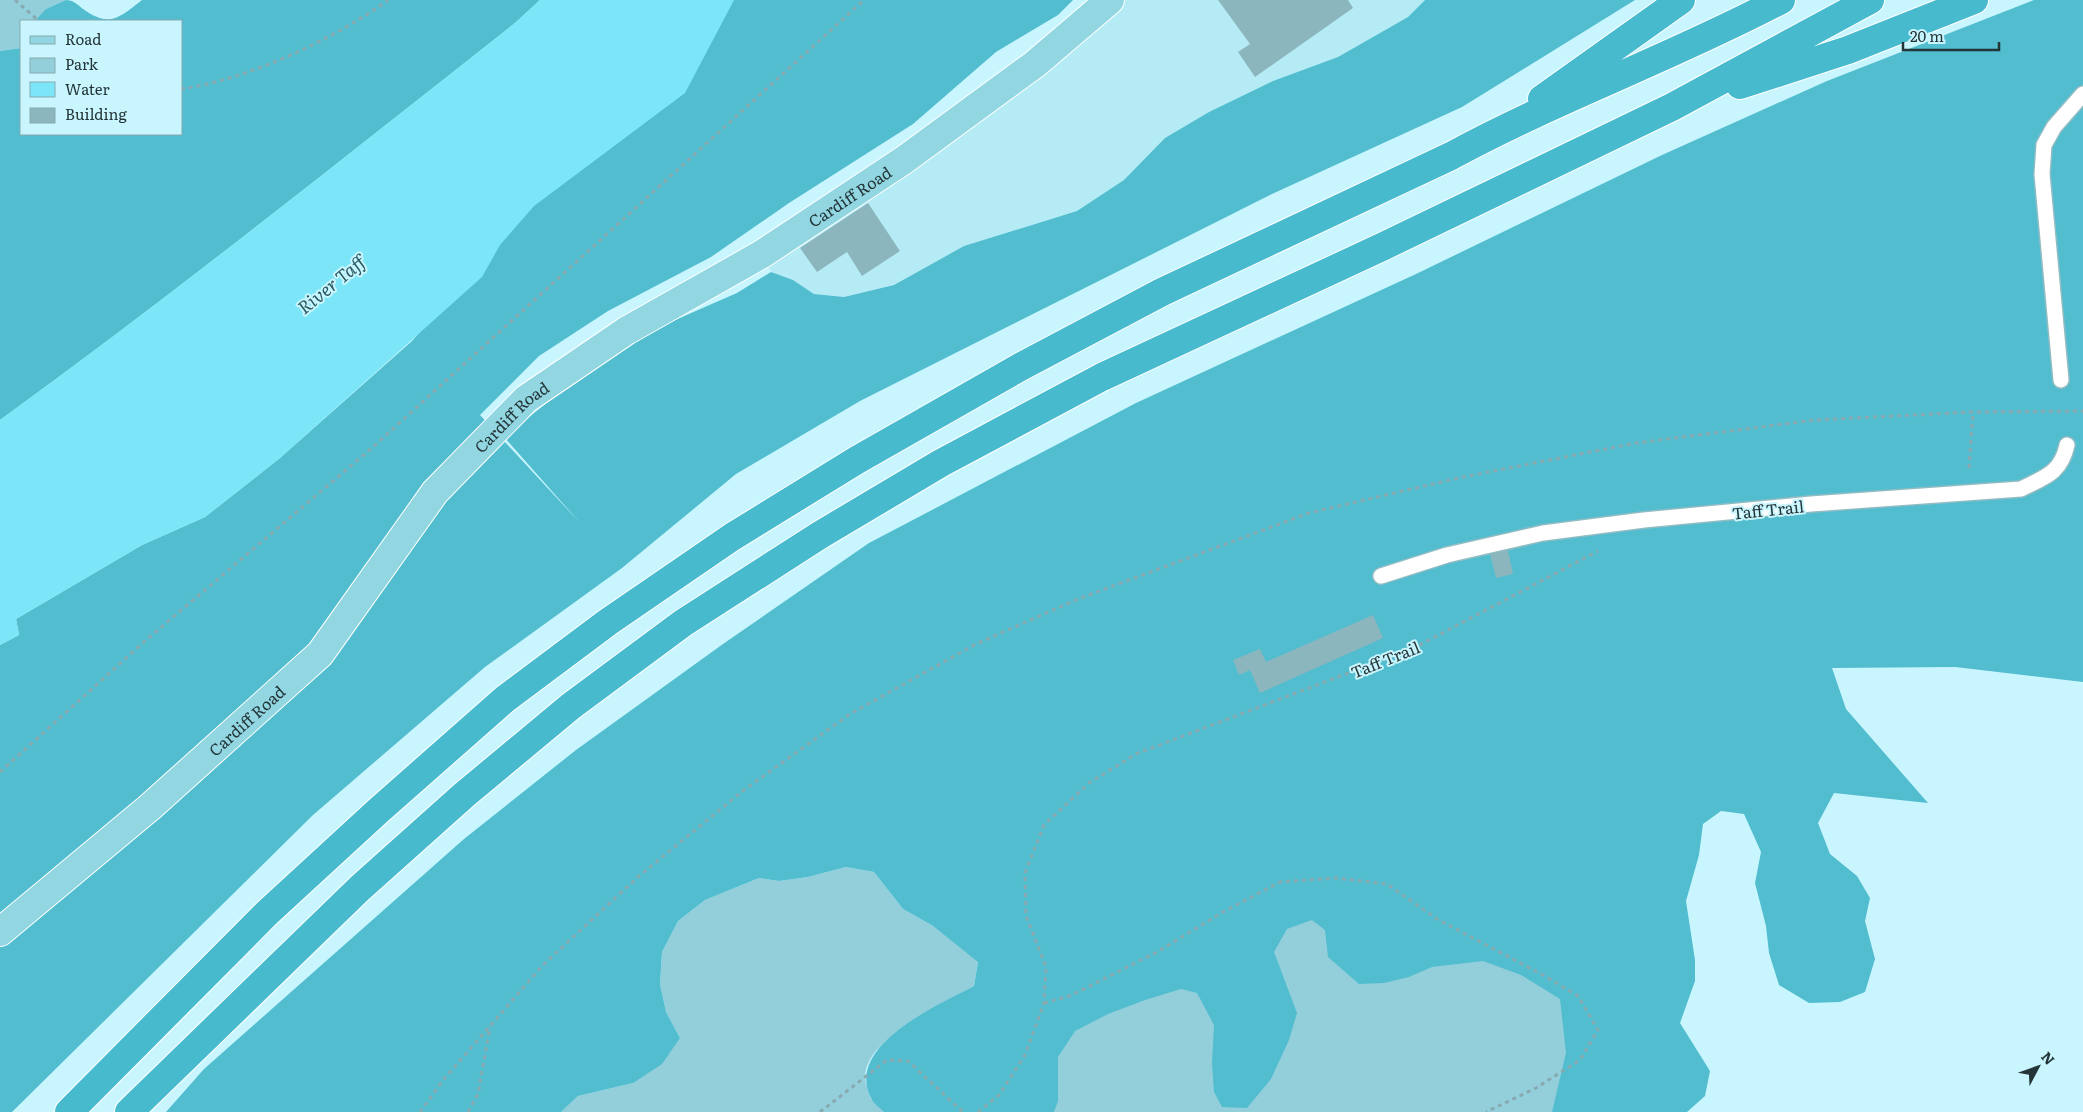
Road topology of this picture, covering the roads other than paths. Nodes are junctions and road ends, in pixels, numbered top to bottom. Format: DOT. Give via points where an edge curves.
graph roads {
  1 [pos="1110,0"];
  2 [pos="1681,0"];
  3 [pos="1781,0"];
  4 [pos="1870,0"];
  5 [pos="1974,0"];
  6 [pos="2083,94"];
  7 [pos="1672,107"];
  8 [pos="1489,136"];
  9 [pos="2061,380"];
  10 [pos="2067,445"];
  11 [pos="1381,576"];
  12 [pos="0,932"];
  13 [pos="69,1112"];
  14 [pos="130,1112"];
  1 -- 12 [label="main road, Cardiff Road" via="1035,64 904,160 762,254 626,331 526,399 435,492 320,654 150,807"];
  2 -- 8 [label="highway"];
  3 -- 8 [label="highway" via="1721,32"];
  4 -- 7 [label="highway"];
  5 -- 7 [label="highway" via="1848,50"];
  6 -- 9 [label="lane" via="2054,127 2044,145 2042,174"];
  7 -- 14 [label="highway" via="1102,377 941,463 820,535 683,623 571,706 464,795 360,888"];
  8 -- 13 [label="highway" via="1162,292 1022,366 857,460 732,537 615,616 505,699 378,811 267,912"];
  10 -- 11 [label="lane, Taff Trail" via="2064,460 2051,474 2021,489 1644,520 1543,533 1447,555"];
}
